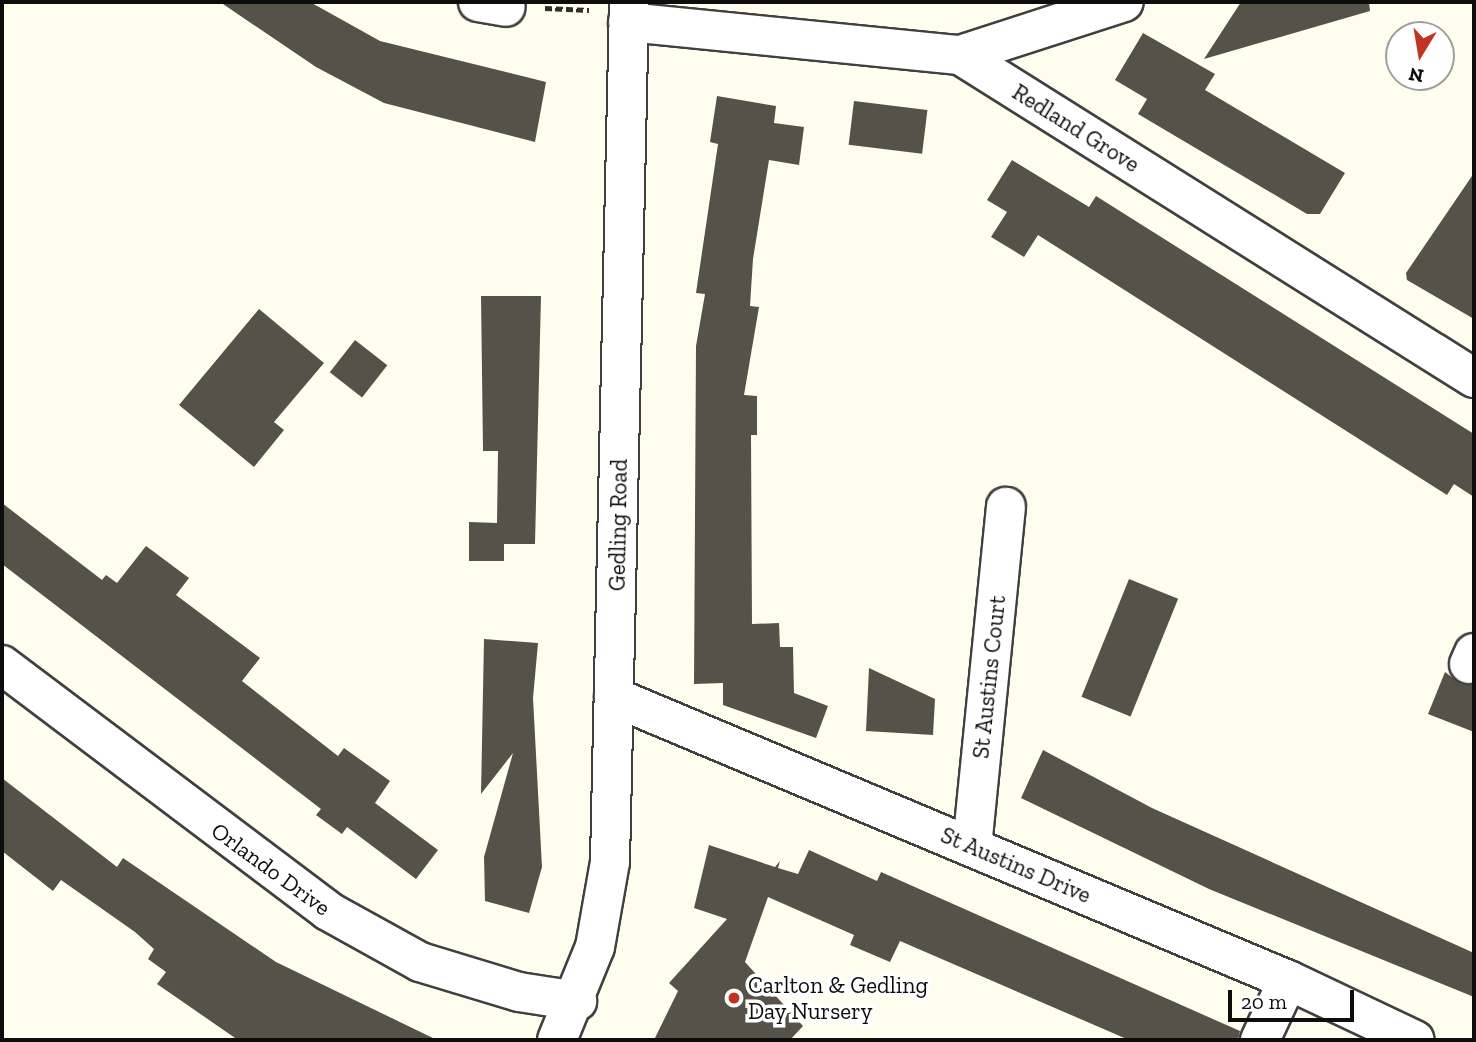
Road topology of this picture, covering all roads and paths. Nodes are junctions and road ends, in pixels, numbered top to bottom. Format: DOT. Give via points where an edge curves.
graph roads {
  1 [pos="1124,2"];
  2 [pos="492,5"];
  3 [pos="629,12"];
  4 [pos="960,55"];
  5 [pos="1474,378"];
  6 [pos="1006,507"];
  7 [pos="2,665"];
  8 [pos="614,697"];
  9 [pos="972,847"];
  10 [pos="1288,980"];
  11 [pos="577,1001"];
  12 [pos="557,1040"];
  13 [pos="1261,1040"];
  14 [pos="1415,1040"];
  1 -- 4 [label="street"];
  2 -- 3 [label="path"];
  3 -- 4 [label="street, Redland Grove"];
  3 -- 8 [label="street, Gedling Road"];
  4 -- 5 [label="street, Redland Grove"];
  6 -- 9 [label="street, St Austins Court"];
  7 -- 11 [label="street, Orlando Drive" via="328,911 420,962 469,979"];
  8 -- 9 [label="street, St Austins Drive"];
  8 -- 11 [label="street, Gedling Road" via="605,904"];
  9 -- 10 [label="street, St Austins Drive"];
  10 -- 13 [label="street"];
  10 -- 14 [label="street, St Austins Drive"];
  11 -- 12 [label="street, Gedling Road"];
}
